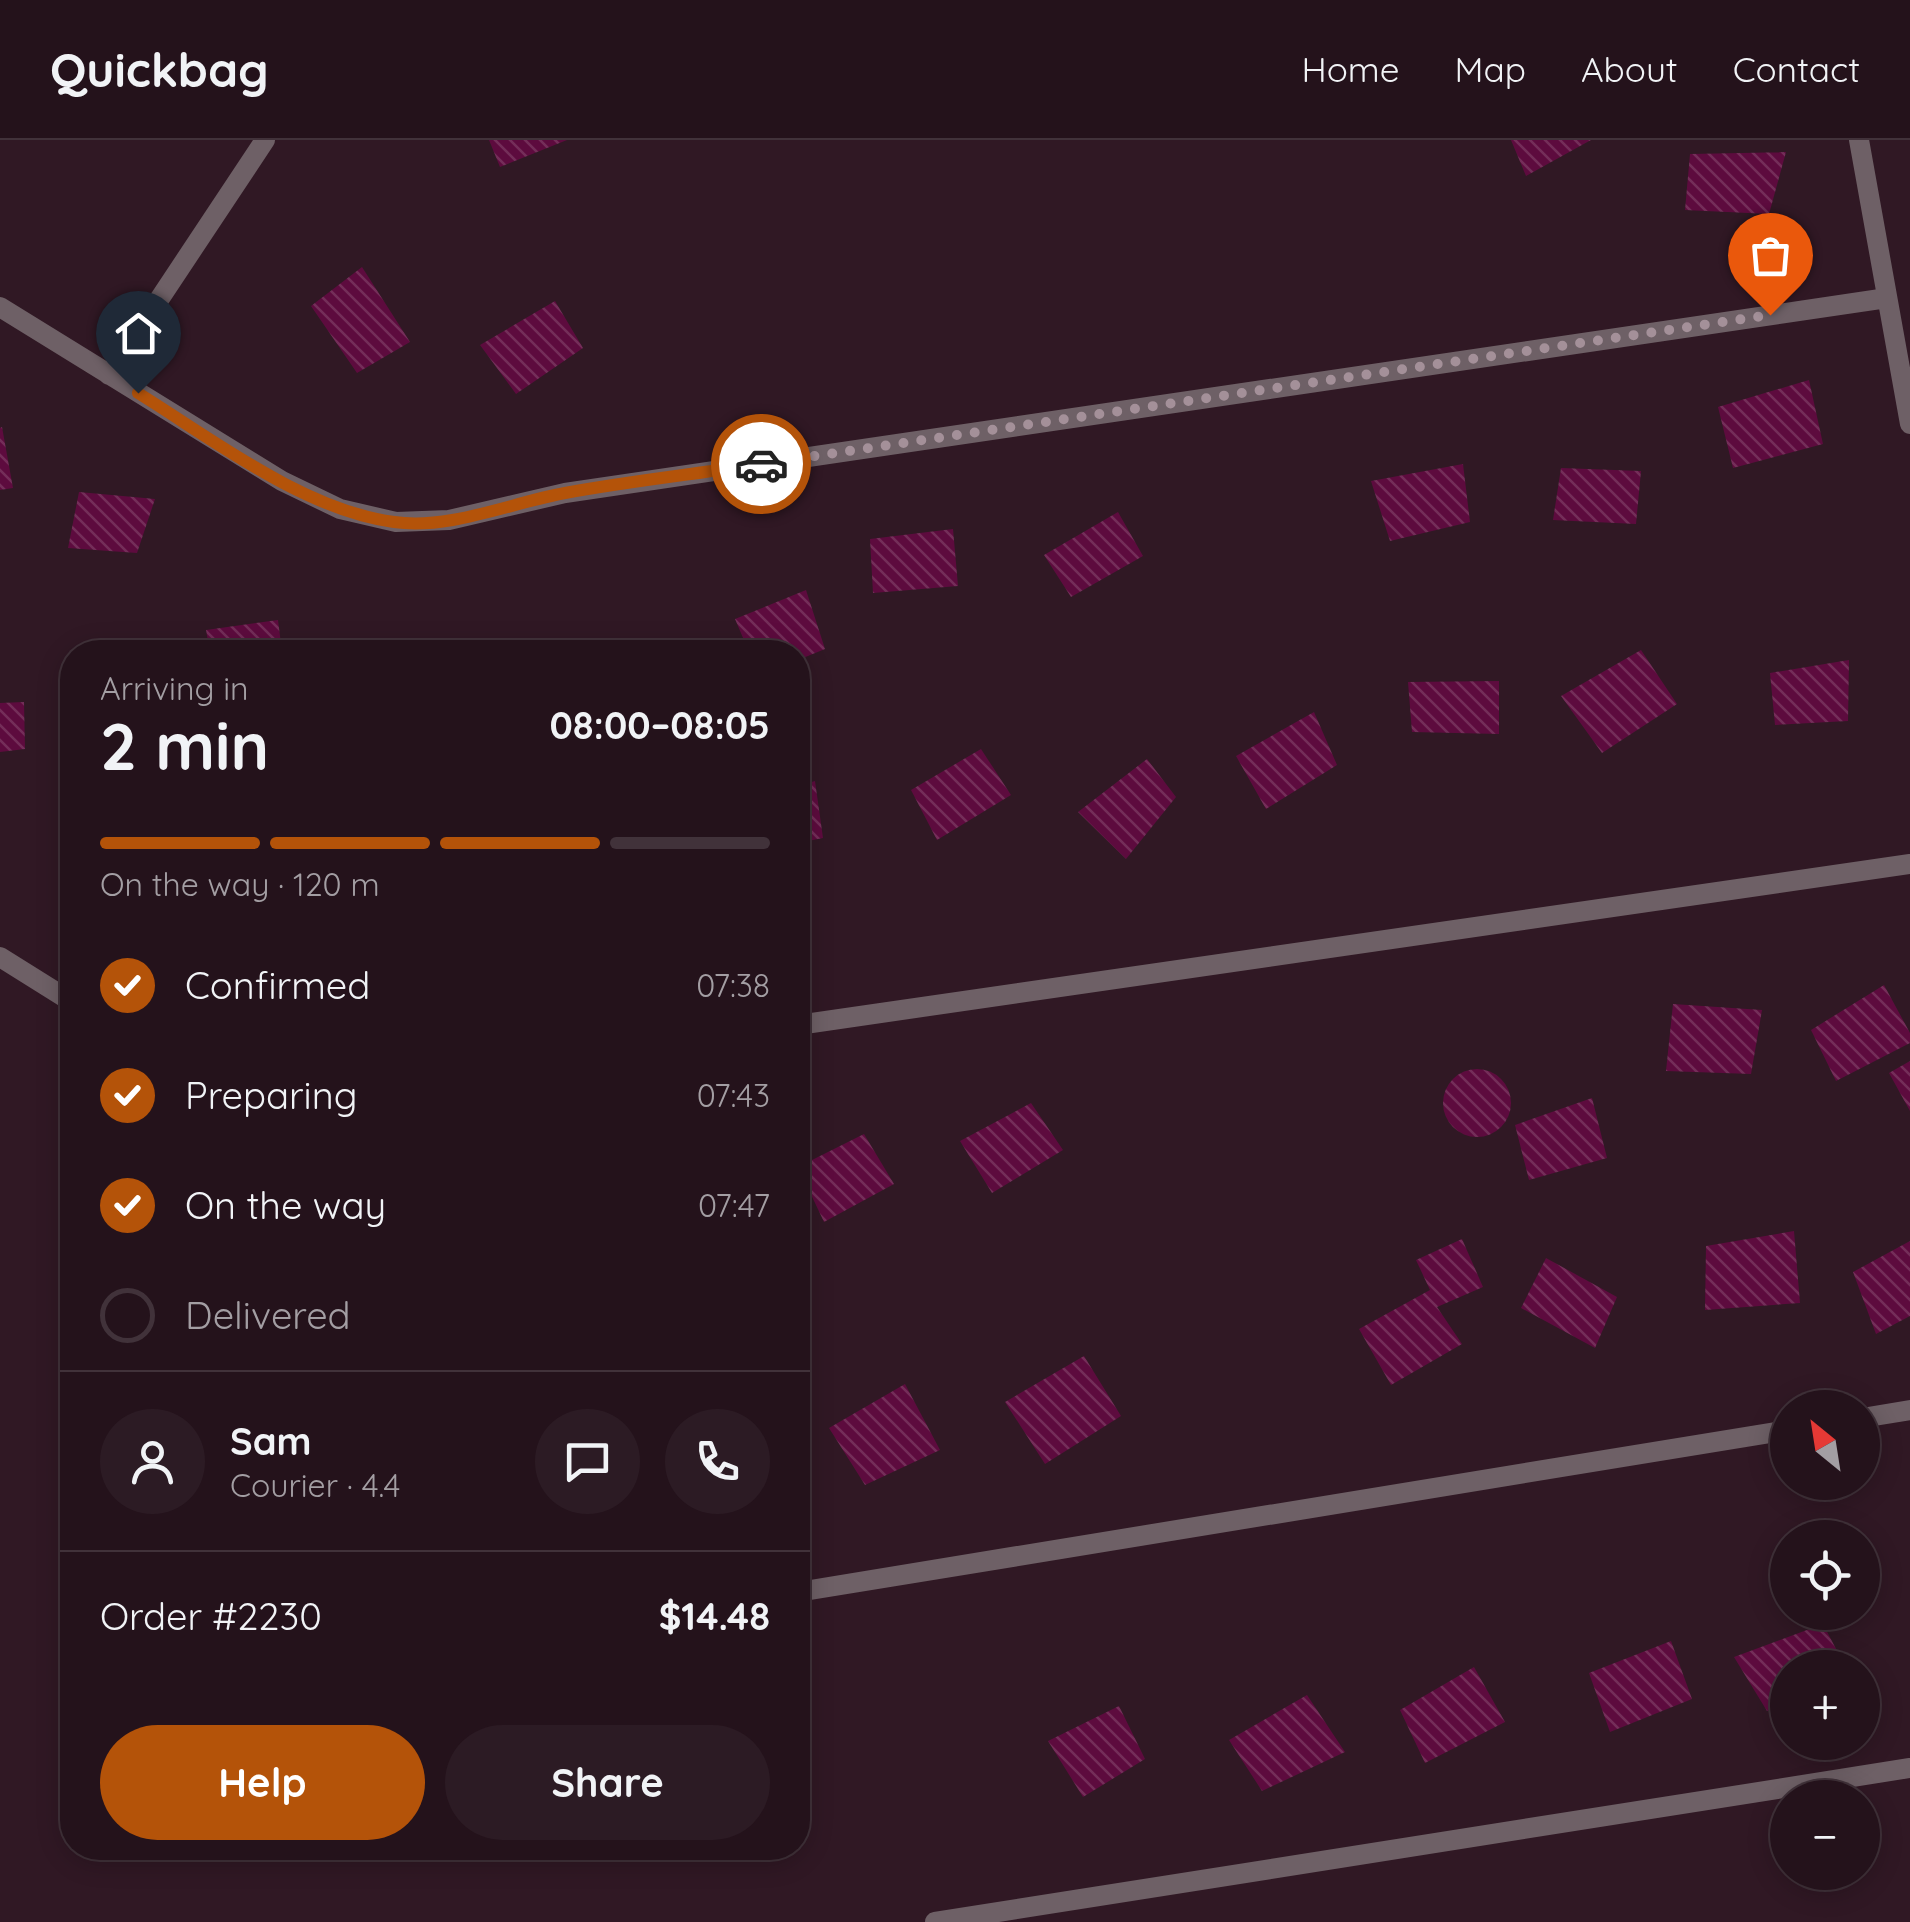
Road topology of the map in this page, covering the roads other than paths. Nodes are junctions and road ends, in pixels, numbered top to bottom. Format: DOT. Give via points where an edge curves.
graph roads {
  1 [pos="266,140"];
  2 [pos="1859,140"];
  3 [pos="1887,298"];
  4 [pos="0,307"];
  5 [pos="109,375"];
  6 [pos="1910,424"];
  7 [pos="1910,864"];
  8 [pos="0,956"];
  9 [pos="60,994"];
  10 [pos="810,1023"];
  11 [pos="1910,1410"];
  12 [pos="1880,1415"];
  13 [pos="1770,1433"];
  14 [pos="810,1590"];
  15 [pos="1910,1768"];
  16 [pos="935,1922"];
  1 -- 5 [label="street"];
  2 -- 3 [label="street"];
  3 -- 5 [label="street" via="565,493 449,520 396,522 340,509"];
  3 -- 6 [label="street"];
  4 -- 5 [label="street"];
  7 -- 10 [label="street"];
  8 -- 9 [label="street"];
  11 -- 12 [label="street"];
  13 -- 14 [label="street"];
  15 -- 16 [label="street"];
}
